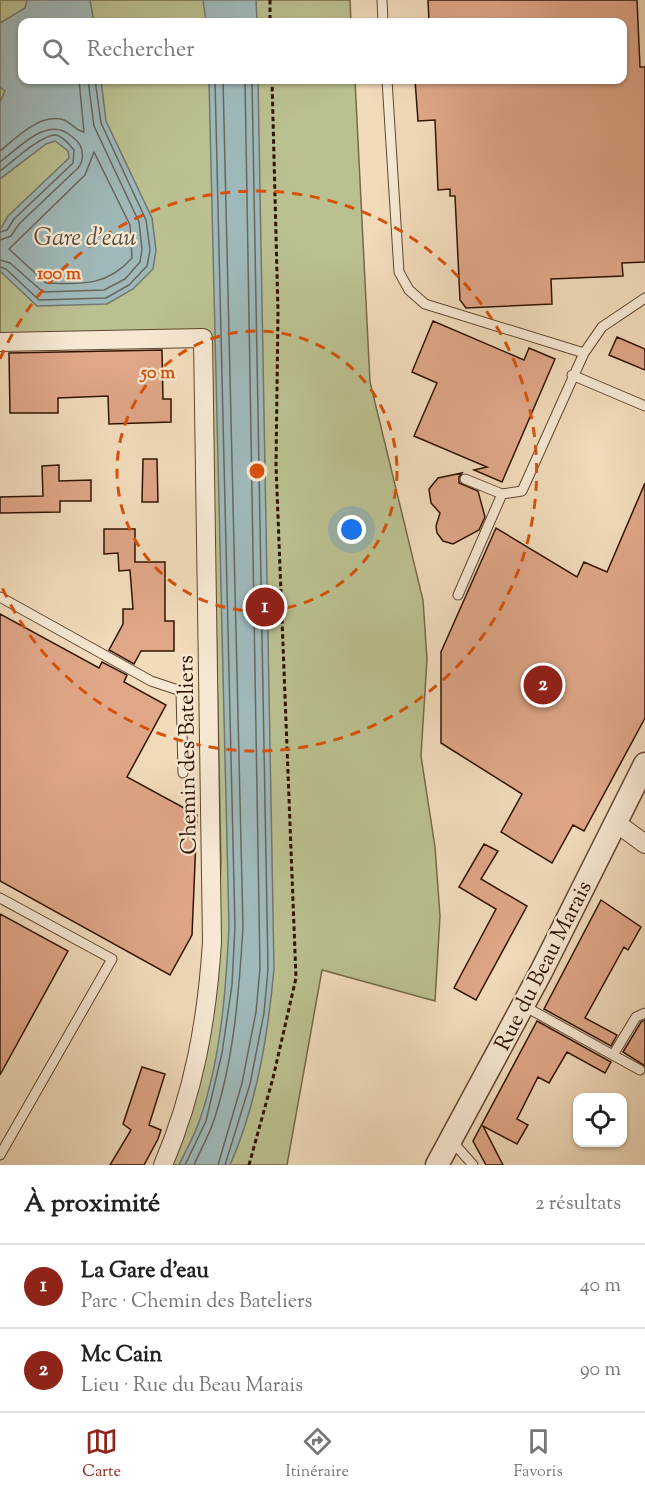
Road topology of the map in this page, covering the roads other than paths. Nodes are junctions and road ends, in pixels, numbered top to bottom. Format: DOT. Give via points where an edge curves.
graph roads {
  1 [pos="382,0"];
  2 [pos="383,18"];
  3 [pos="387,84"];
  4 [pos="645,298"];
  5 [pos="0,342"];
  6 [pos="584,353"];
  7 [pos="572,375"];
  8 [pos="645,406"];
  9 [pos="465,479"];
  10 [pos="502,494"];
  11 [pos="458,595"];
  12 [pos="0,597"];
  13 [pos="645,764"];
  14 [pos="183,773"];
  15 [pos="615,822"];
  16 [pos="645,844"];
  17 [pos="0,898"];
  18 [pos="523,1005"];
  19 [pos="645,1013"];
  20 [pos="613,1055"];
  21 [pos="640,1070"];
  22 [pos="451,1140"];
  23 [pos="0,1155"];
  24 [pos="163,1165"];
  25 [pos="437,1165"];
  26 [pos="473,1165"];
  1 -- 2 [label="lane"];
  3 -- 6 [label="lane" via="399,272 409,290 425,304"];
  4 -- 6 [label="lane" via="602,327"];
  5 -- 24 [label="street, Chemin des Bateliers" via="203,338 212,942 208,1002 194,1078"];
  6 -- 7 [label="lane"];
  7 -- 8 [label="lane"];
  7 -- 10 [label="lane" via="522,491"];
  9 -- 10 [label="lane"];
  10 -- 11 [label="lane"];
  12 -- 14 [label="lane" via="151,681 181,691"];
  13 -- 15 [label="street, Rue du Beau Marais"];
  15 -- 16 [label="street"];
  15 -- 18 [label="street, Rue du Beau Marais"];
  17 -- 23 [label="lane" via="112,959"];
  18 -- 20 [label="lane"];
  18 -- 22 [label="street, Rue du Beau Marais"];
  19 -- 20 [label="lane" via="636,1017"];
  20 -- 21 [label="lane"];
  22 -- 25 [label="street, Rue du Beau Marais"];
  22 -- 26 [label="lane"];
}
